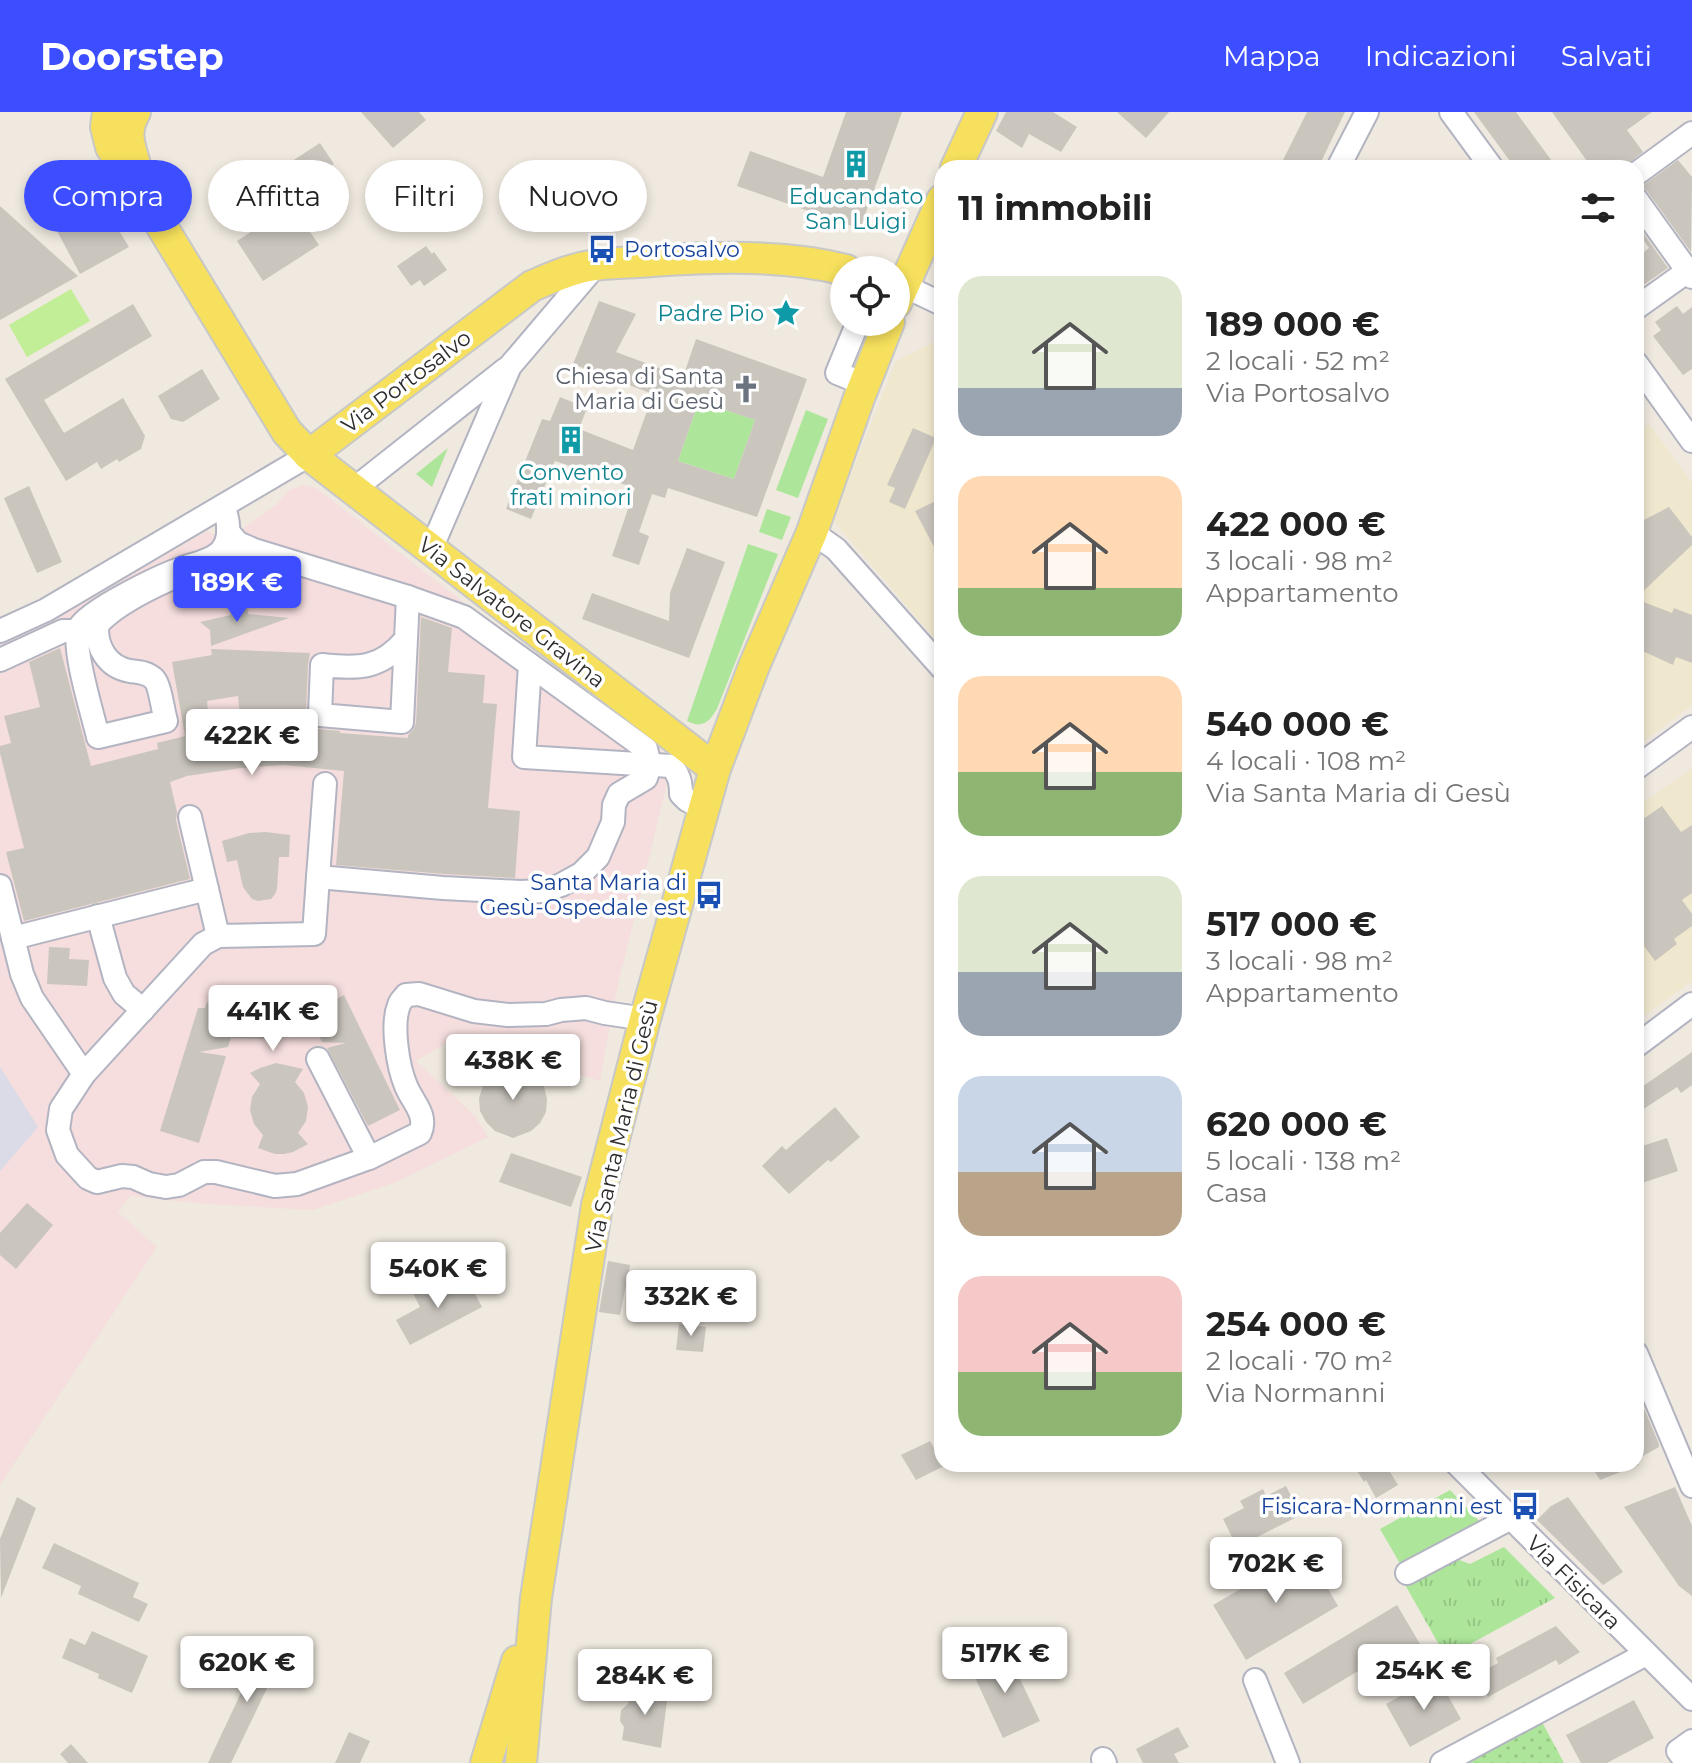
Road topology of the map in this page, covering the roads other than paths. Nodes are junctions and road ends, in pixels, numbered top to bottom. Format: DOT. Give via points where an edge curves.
graph roads {
  1 [pos="108,112"];
  2 [pos="135,112"];
  3 [pos="982,112"];
  4 [pos="1367,112"];
  5 [pos="1451,112"];
  6 [pos="1692,133"];
  7 [pos="120,160"];
  8 [pos="134,160"];
  9 [pos="960,160"];
  10 [pos="1342,160"];
  11 [pos="1486,160"];
  12 [pos="1644,168"];
  13 [pos="1644,210"];
  14 [pos="165,232"];
  15 [pos="934,242"];
  16 [pos="596,265"];
  17 [pos="830,266"];
  18 [pos="1691,272"];
  19 [pos="910,274"];
  20 [pos="910,294"];
  21 [pos="934,301"];
  22 [pos="1644,303"];
  23 [pos="852,336"];
  24 [pos="884,336"];
  25 [pos="510,366"];
  26 [pos="1644,374"];
  27 [pos="862,391"];
  28 [pos="1692,441"];
  29 [pos="309,455"];
  30 [pos="354,489"];
  31 [pos="223,506"];
  32 [pos="812,532"];
  33 [pos="230,536"];
  34 [pos="431,549"];
  35 [pos="224,562"];
  36 [pos="408,597"];
  37 [pos="0,631"];
  38 [pos="78,631"];
  39 [pos="406,639"];
  40 [pos="934,659"];
  41 [pos="0,660"];
  42 [pos="530,665"];
  43 [pos="754,666"];
  44 [pos="1692,727"];
  45 [pos="1644,762"];
  46 [pos="650,765"];
  47 [pos="715,769"];
  48 [pos="325,784"];
  49 [pos="702,808"];
  50 [pos="190,817"];
  51 [pos="318,877"];
  52 [pos="0,886"];
  53 [pos="207,889"];
  54 [pos="98,916"];
  55 [pos="218,936"];
  56 [pos="13,938"];
  57 [pos="1692,1004"];
  58 [pos="143,1010"];
  59 [pos="645,1019"];
  60 [pos="1644,1040"];
  61 [pos="318,1059"];
  62 [pos="84,1074"];
  63 [pos="369,1158"];
  64 [pos="1644,1371"];
  65 [pos="1465,1472"];
  66 [pos="1689,1473"];
  67 [pos="1511,1518"];
  68 [pos="1407,1573"];
  69 [pos="536,1598"];
  70 [pos="1646,1654"];
  71 [pos="1255,1680"];
  72 [pos="1692,1699"];
  73 [pos="1692,1741"];
  74 [pos="486,1763"];
  75 [pos="521,1763"];
  76 [pos="1288,1763"];
  77 [pos="1442,1763"];
  78 [pos="1687,1763"];
  1 -- 7 [label="main road" via="106,127"];
  2 -- 8 [label="main road" via="127,134"];
  3 -- 9 [label="main road"];
  4 -- 10 [label="street"];
  5 -- 11 [label="street"];
  6 -- 12 [label="street"];
  13 -- 18 [label="street"];
  14 -- 29 [label="main road, Via Salvatore Gravina" via="287,432"];
  15 -- 19 [label="main road"];
  16 -- 17 [label="main road, Via Portosalvo" via="761,259"];
  16 -- 25 [label="street"];
  16 -- 29 [label="main road, Via Portosalvo" via="532,286"];
  18 -- 22 [label="street"];
  20 -- 21 [label="street"];
  23 -- 27 [label="street" via="837,373"];
  24 -- 27 [label="main road"];
  25 -- 30 [label="street"];
  25 -- 34 [label="street"];
  26 -- 28 [label="street"];
  27 -- 32 [label="main road"];
  27 -- 43 [label="main road" via="782,568"];
  29 -- 30 [label="main road, Via Salvatore Gravina"];
  29 -- 31 [label="street, Via Portosalvo"];
  30 -- 34 [label="main road, Via Salvatore Gravina"];
  31 -- 33 [label="street"];
  31 -- 37 [label="street, Via Portosalvo" via="46,610"];
  32 -- 40 [label="street" via="836,549"];
  32 -- 43 [label="main road"];
  33 -- 35 [label="street" via="230,554"];
  33 -- 36 [label="street" via="254,550"];
  33 -- 38 [label="street" via="221,552 118,600 92,615"];
  34 -- 47 [label="main road, Via Salvatore Gravina"];
  35 -- 36 [label="street" via="270,563"];
  35 -- 38 [label="street" via="179,575 121,604 97,625 108,661 154,678 166,721 98,737"];
  36 -- 39 [label="street"];
  36 -- 42 [label="street" via="464,617"];
  38 -- 41 [label="street" via="63,631"];
  39 -- 39 [label="street" via="387,658 369,666 322,665 320,715 402,722"];
  42 -- 46 [label="street" via="646,749"];
  42 -- 46 [label="street" via="524,757"];
  43 -- 47 [label="main road, Via Santa Maria di Gesù"];
  44 -- 45 [label="street"];
  46 -- 49 [label="street" via="671,766 681,781 681,794"];
  46 -- 51 [label="street" via="646,778 619,794 598,857 581,874 544,891"];
  47 -- 49 [label="main road, Via Santa Maria di Gesù"];
  48 -- 51 [label="street"];
  49 -- 59 [label="main road, Via Santa Maria di Gesù"];
  50 -- 53 [label="street"];
  51 -- 55 [label="street" via="314,934"];
  52 -- 56 [label="street"];
  53 -- 54 [label="street"];
  53 -- 55 [label="street"];
  54 -- 56 [label="street"];
  54 -- 58 [label="street" via="115,978"];
  55 -- 58 [label="street" via="203,944"];
  56 -- 62 [label="street" via="32,998"];
  57 -- 60 [label="street"];
  58 -- 62 [label="street"];
  59 -- 63 [label="street" via="586,1008 508,1015 406,995 396,1021 399,1066 424,1124 420,1133"];
  59 -- 69 [label="main road, Via Santa Maria di Gesù" via="597,1205"];
  61 -- 63 [label="street"];
  62 -- 63 [label="street" via="61,1109 58,1130 67,1155 97,1182 122,1176 166,1187 216,1172 275,1186 297,1184"];
  64 -- 66 [label="street"];
  65 -- 67 [label="street, Via Fisicara"];
  67 -- 68 [label="street"];
  67 -- 70 [label="street, Via Fisicara"];
  69 -- 74 [label="main road"];
  69 -- 75 [label="main road"];
  70 -- 72 [label="street, Via Fisicara"];
  70 -- 77 [label="street"];
  71 -- 76 [label="street"];
  73 -- 78 [label="street" via="1678,1751"];
}
